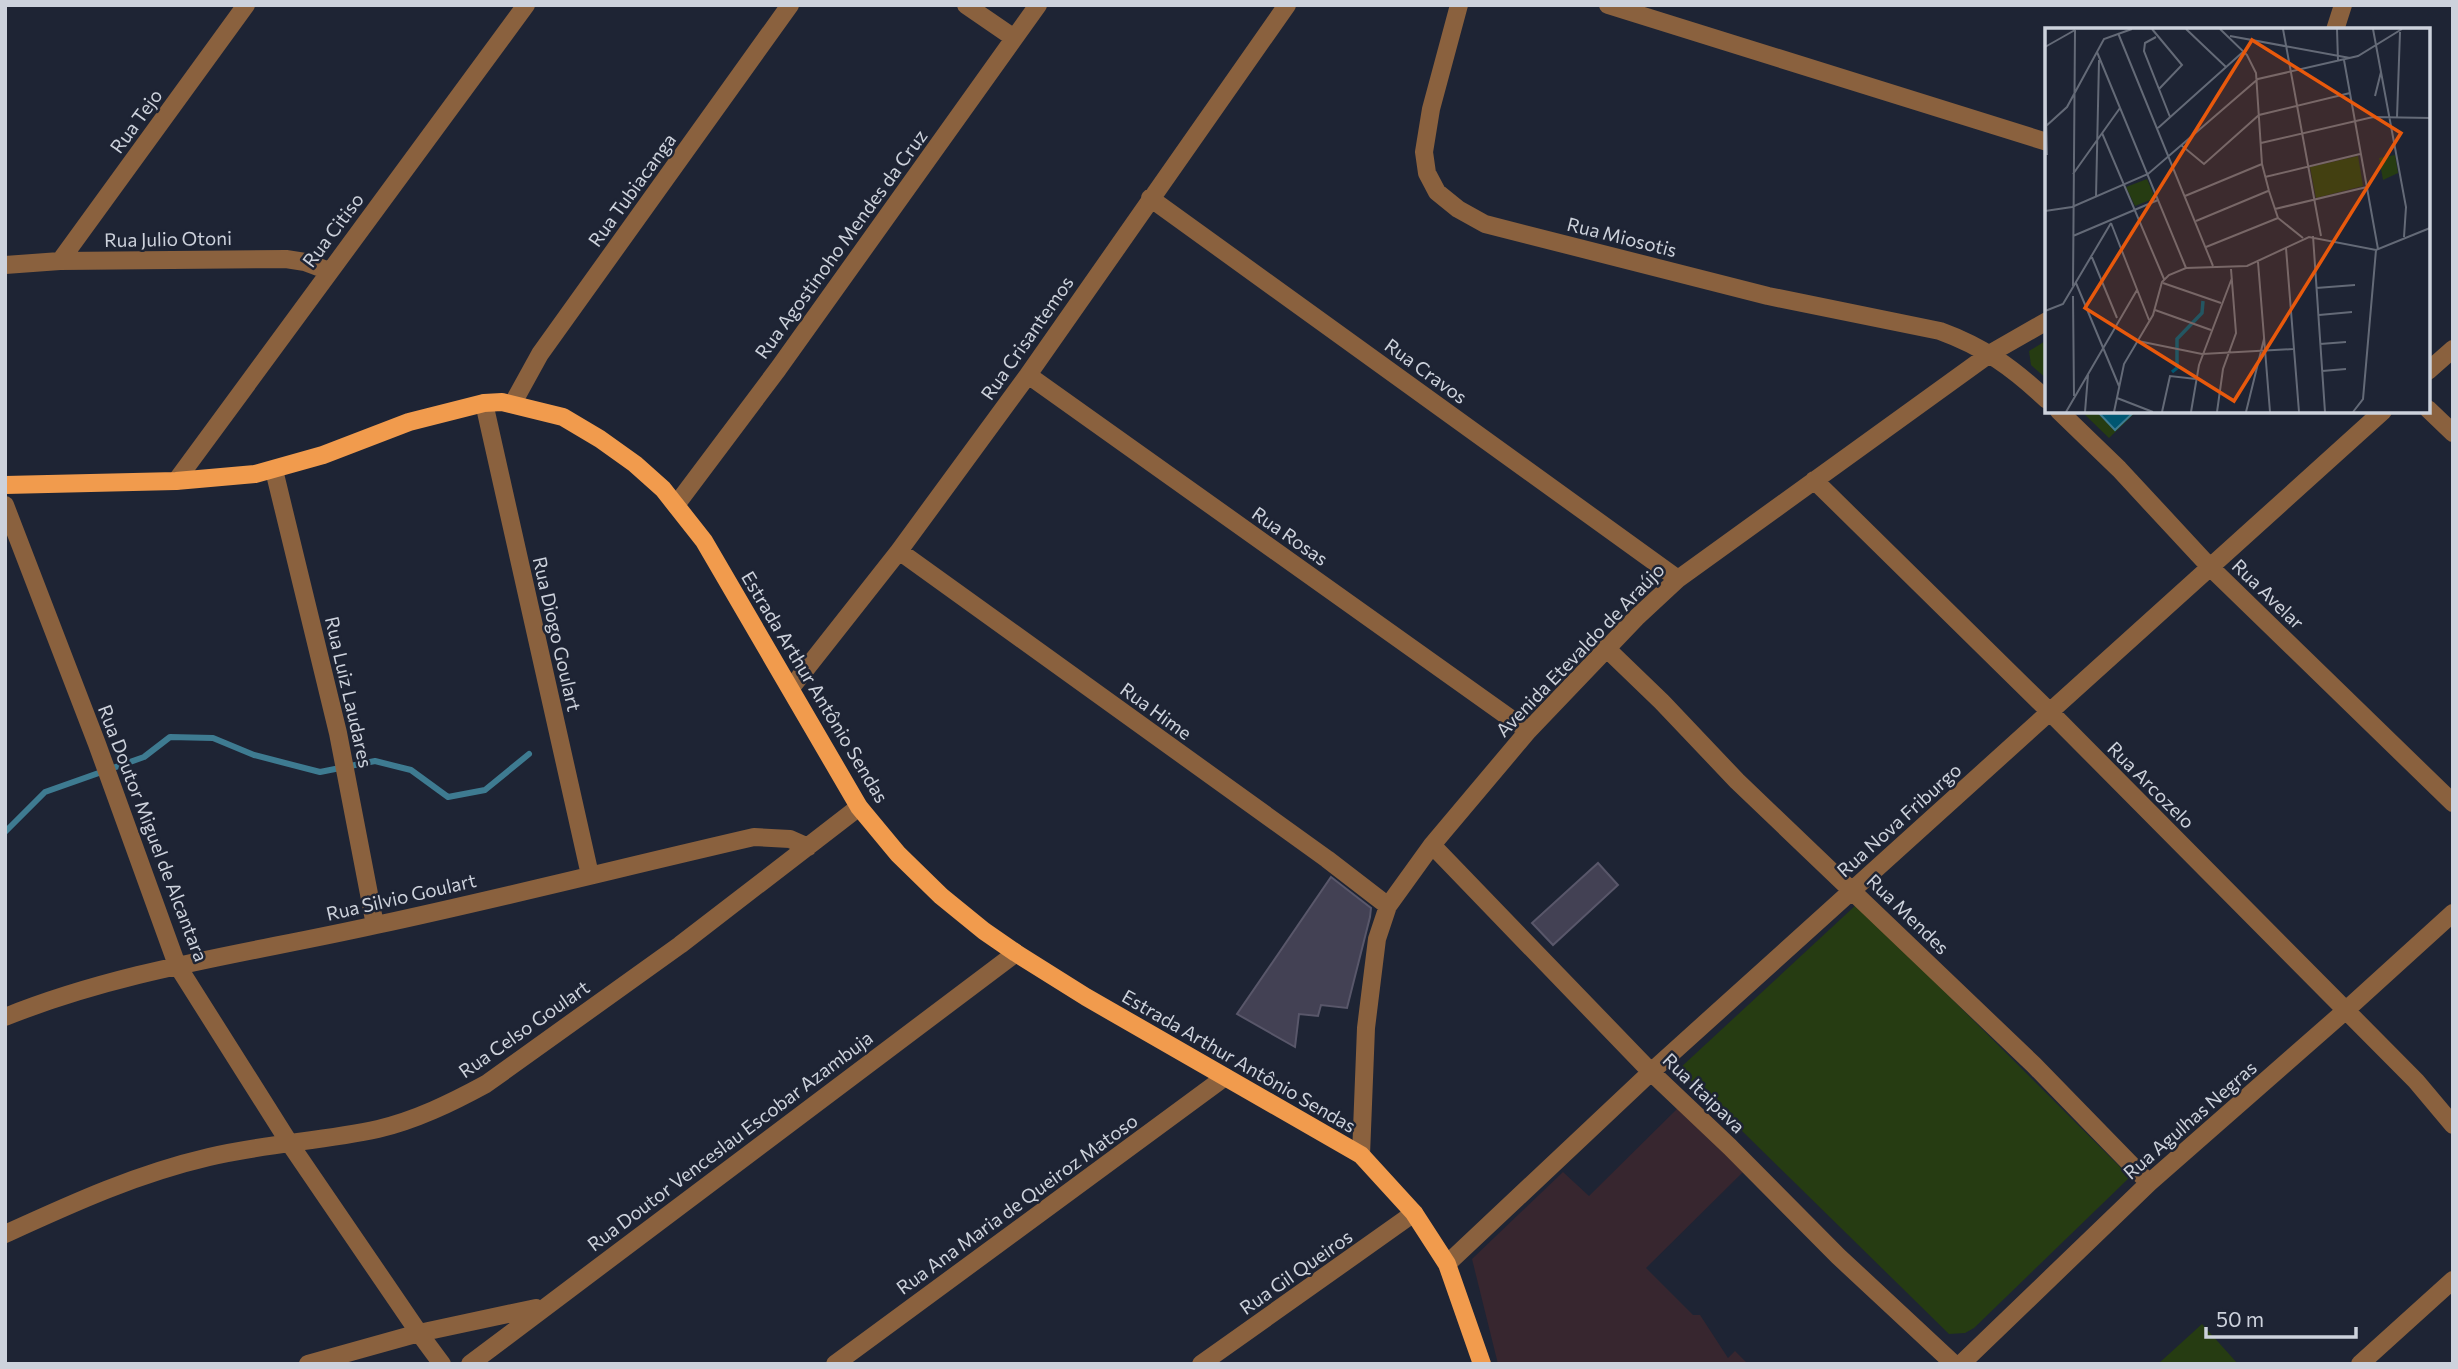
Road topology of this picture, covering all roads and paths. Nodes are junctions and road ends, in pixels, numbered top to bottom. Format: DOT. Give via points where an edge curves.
graph roads {
  1 [pos="246,5"];
  2 [pos="526,5"];
  3 [pos="790,5"];
  4 [pos="966,5"];
  5 [pos="1038,5"];
  6 [pos="1287,5"];
  7 [pos="1459,5"];
  8 [pos="1608,5"];
  9 [pos="2343,5"];
  10 [pos="2336,28"];
  11 [pos="1014,38"];
  12 [pos="2045,141"];
  13 [pos="1150,198"];
  14 [pos="60,261"];
  15 [pos="5,265"];
  16 [pos="329,271"];
  17 [pos="2045,322"];
  18 [pos="2453,349"];
  19 [pos="1991,354"];
  20 [pos="2430,369"];
  21 [pos="1028,375"];
  22 [pos="2045,398"];
  23 [pos="484,403"];
  24 [pos="513,403"];
  25 [pos="2430,411"];
  26 [pos="2061,413"];
  27 [pos="2381,413"];
  28 [pos="2453,433"];
  29 [pos="274,470"];
  30 [pos="1814,480"];
  31 [pos="176,481"];
  32 [pos="5,485"];
  33 [pos="5,505"];
  34 [pos="676,506"];
  35 [pos="899,551"];
  36 [pos="2209,566"];
  37 [pos="1678,579"];
  38 [pos="1606,648"];
  39 [pos="791,688"];
  40 [pos="2050,712"];
  41 [pos="1528,731"];
  42 [pos="2453,803"];
  43 [pos="859,807"];
  44 [pos="1432,845"];
  45 [pos="808,847"];
  46 [pos="590,875"];
  47 [pos="1852,890"];
  48 [pos="1388,906"];
  49 [pos="2453,913"];
  50 [pos="375,925"];
  51 [pos="1016,953"];
  52 [pos="177,965"];
  53 [pos="2345,1011"];
  54 [pos="5,1017"];
  55 [pos="1651,1072"];
  56 [pos="1225,1077"];
  57 [pos="2453,1125"];
  58 [pos="290,1144"];
  59 [pos="1362,1155"];
  60 [pos="2149,1183"];
  61 [pos="1414,1213"];
  62 [pos="5,1234"];
  63 [pos="1447,1264"];
  64 [pos="2453,1280"];
  65 [pos="543,1307"];
  66 [pos="419,1333"];
  67 [pos="309,1364"];
  68 [pos="442,1364"];
  69 [pos="470,1364"];
  70 [pos="835,1364"];
  71 [pos="1201,1364"];
  72 [pos="1482,1364"];
  73 [pos="1954,1364"];
  74 [pos="1961,1364"];
  75 [pos="2360,1364"];
  1 -- 14 [label="street, Rua Tejo"];
  2 -- 16 [label="street, Rua Citiso"];
  3 -- 24 [label="street, Rua Tubiacanga" via="540,354"];
  4 -- 11 [label="street"];
  5 -- 11 [label="street, Rua Agostinoho Mendes da Cruz"];
  6 -- 13 [label="street, Rua Crisantemos"];
  7 -- 19 [label="street, Rua Miosotis" via="1424,152 1427,173 1437,192 1458,209 1485,224 1741,290 1940,331"];
  8 -- 12 [label="street"];
  9 -- 10 [label="street"];
  11 -- 34 [label="street, Rua Agostinoho Mendes da Cruz"];
  13 -- 21 [label="street, Rua Crisantemos"];
  13 -- 37 [label="street, Rua Cravos"];
  14 -- 15 [label="street, Rua Julio Otoni"];
  14 -- 16 [label="street, Rua Julio Otoni" via="286,259"];
  16 -- 31 [label="street, Rua Citiso"];
  17 -- 19 [label="street, Avenida Etevaldo de Araújo"];
  18 -- 20 [label="street"];
  19 -- 22 [label="street"];
  19 -- 30 [label="street, Avenida Etevaldo de Araújo"];
  21 -- 35 [label="street, Rua Crisantemos"];
  21 -- 41 [label="street, Rua Rosas"];
  23 -- 24 [label="main road, Estrada Arthur Antônio Sendas"];
  23 -- 29 [label="main road, Estrada Arthur Antônio Sendas" via="409,422"];
  23 -- 46 [label="street, Rua Diogo Goulart"];
  24 -- 34 [label="main road, Estrada Arthur Antônio Sendas" via="563,417 600,439 635,464"];
  25 -- 28 [label="street"];
  26 -- 36 [label="street, Rua Avelar"];
  27 -- 36 [label="street, Rua Nova Friburgo"];
  29 -- 31 [label="main road, Estrada Arthur Antônio Sendas"];
  29 -- 50 [label="street, Rua Luiz Laudares" via="349,781"];
  30 -- 37 [label="street, Avenida Etevaldo de Araújo"];
  30 -- 40 [label="street, Rua Arcozelo"];
  31 -- 32 [label="main road, Estrada Arthur Antônio Sendas"];
  33 -- 52 [label="street, Rua Doutor Miguel de Alcantara"];
  34 -- 39 [label="main road, Estrada Arthur Antônio Sendas" via="704,541"];
  35 -- 39 [label="street, Rua Crisantemos"];
  35 -- 48 [label="street, Rua Hime"];
  36 -- 40 [label="street, Rua Nova Friburgo"];
  36 -- 42 [label="street, Rua Avelar"];
  37 -- 38 [label="street, Avenida Etevaldo de Araújo"];
  38 -- 41 [label="street, Avenida Etevaldo de Araújo"];
  38 -- 47 [label="street, Rua Mendes"];
  39 -- 43 [label="main road, Estrada Arthur Antônio Sendas"];
  40 -- 47 [label="street, Rua Nova Friburgo"];
  40 -- 53 [label="street, Rua Arcozelo"];
  41 -- 44 [label="street, Avenida Etevaldo de Araújo"];
  43 -- 45 [label="street, Rua Celso Goulart"];
  43 -- 51 [label="main road, Estrada Arthur Antônio Sendas" via="941,896"];
  44 -- 48 [label="street, Avenida Etevaldo de Araújo"];
  44 -- 55 [label="street, Rua Itaipava"];
  45 -- 46 [label="street, Rua Silvio Goulart" via="790,839 754,837"];
  45 -- 58 [label="street, Rua Celso Goulart" via="486,1084 416,1117 377,1129"];
  46 -- 50 [label="street, Rua Silvio Goulart"];
  47 -- 55 [label="street, Rua Nova Friburgo"];
  47 -- 60 [label="street, Rua Mendes"];
  48 -- 59 [label="street, Avenida Etevaldo de Araújo" via="1377,939 1366,1028"];
  49 -- 53 [label="street, Rua Agulhas Negras"];
  50 -- 52 [label="street, Rua Silvio Goulart"];
  51 -- 56 [label="main road, Estrada Arthur Antônio Sendas"];
  51 -- 65 [label="street, Rua Doutor Venceslau Escobar Azambuja"];
  52 -- 54 [label="street, Rua Silvio Goulart" via="79,989"];
  52 -- 58 [label="street, Rua Doutor Miguel de Alcantara"];
  53 -- 57 [label="street, Rua Arcozelo"];
  53 -- 60 [label="street, Rua Agulhas Negras"];
  55 -- 63 [label="street, Rua Nova Friburgo"];
  55 -- 73 [label="street, Rua Itaipava"];
  56 -- 59 [label="main road, Estrada Arthur Antônio Sendas"];
  56 -- 70 [label="street, Rua Ana Maria de Queiroz Matoso"];
  58 -- 62 [label="street, Rua Celso Goulart" via="163,1168 106,1188"];
  58 -- 66 [label="street, Rua Doutor Miguel de Alcantara"];
  59 -- 61 [label="main road, Estrada Arthur Antônio Sendas"];
  60 -- 74 [label="street, Rua Agulhas Negras"];
  61 -- 63 [label="main road, Estrada Arthur Antônio Sendas"];
  61 -- 71 [label="street, Rua Gil Queiros"];
  63 -- 72 [label="main road, Estrada Arthur Antônio Sendas"];
  64 -- 75 [label="street"];
  65 -- 66 [label="street"];
  65 -- 69 [label="street, Rua Doutor Venceslau Escobar Azambuja"];
  66 -- 67 [label="street"];
  66 -- 68 [label="street, Rua Doutor Miguel de Alcantara"];
}
